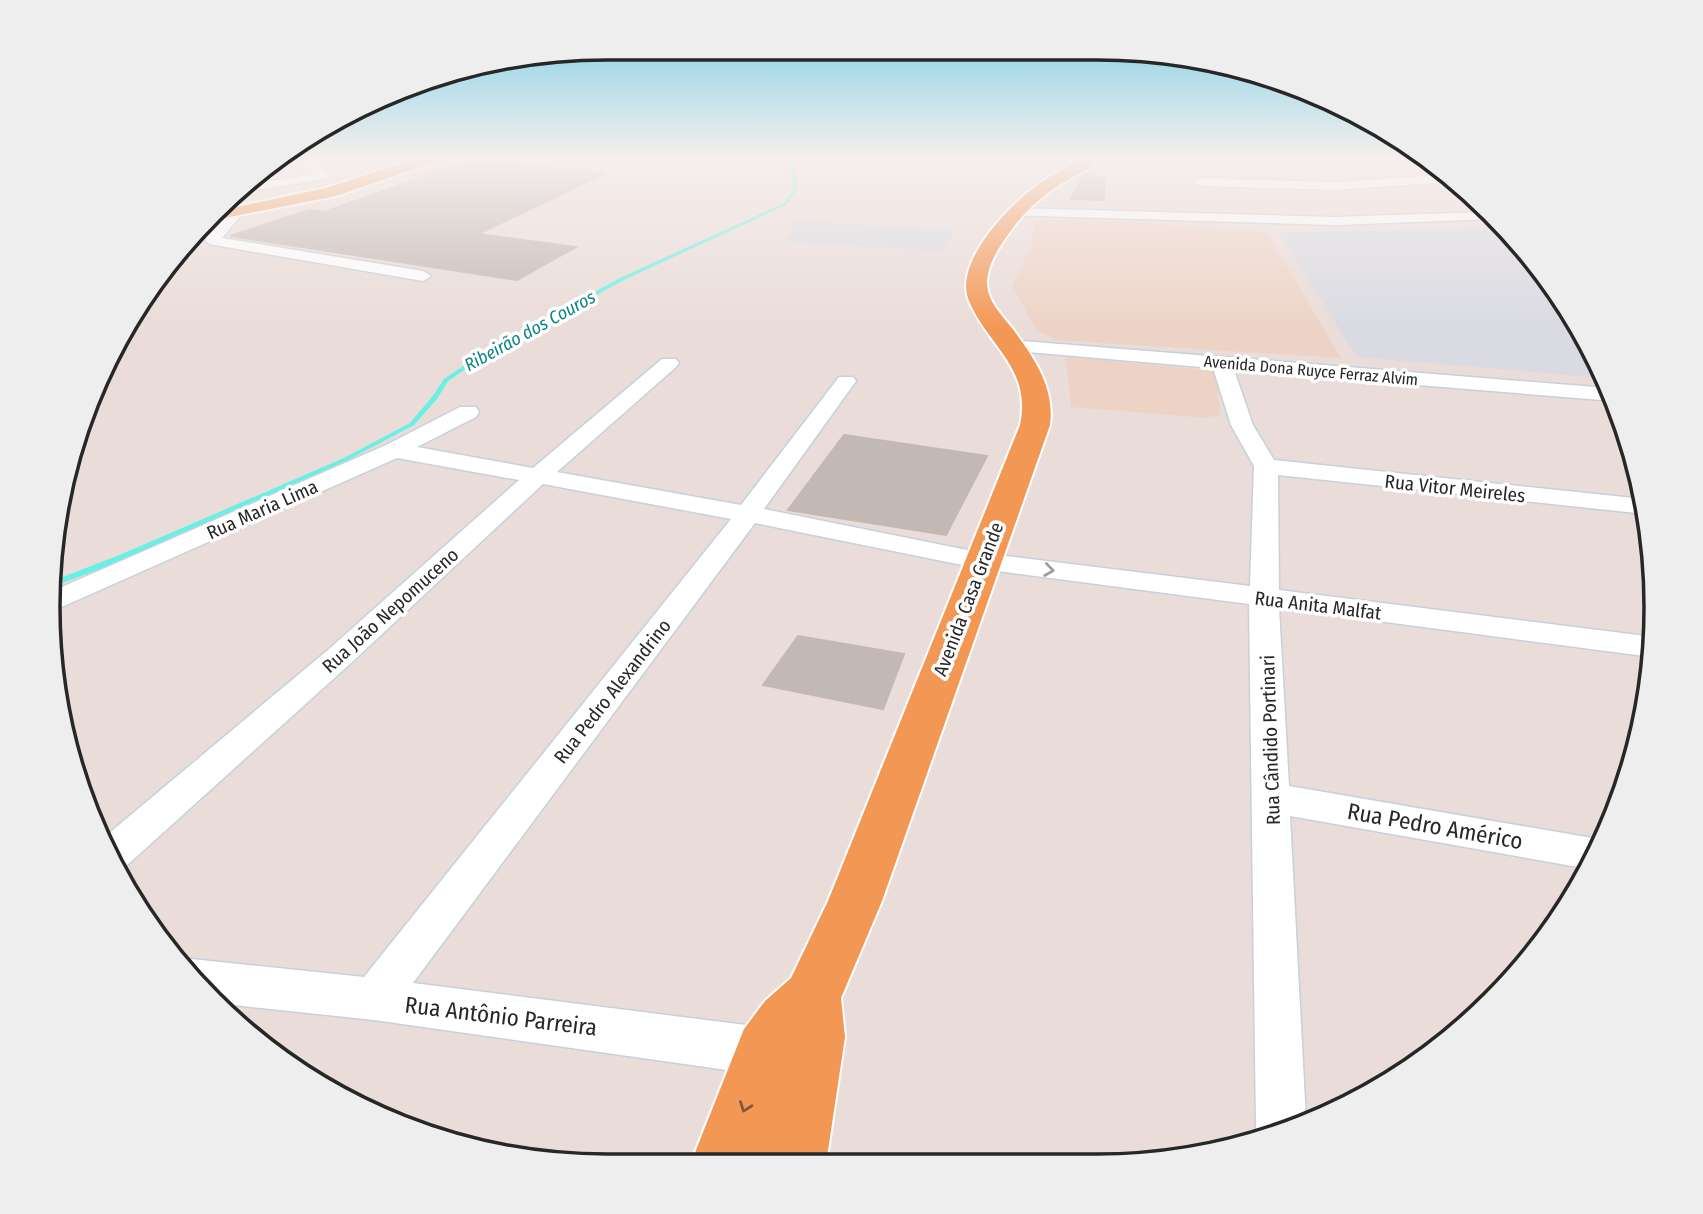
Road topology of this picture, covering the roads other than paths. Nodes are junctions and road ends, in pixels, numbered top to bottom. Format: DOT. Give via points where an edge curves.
graph roads {
  1 [pos="233,216"];
  2 [pos="1013,216"];
  3 [pos="1146,216"];
  4 [pos="1158,216"];
  5 [pos="1444,216"];
  6 [pos="1479,217"];
  7 [pos="1453,218"];
  8 [pos="423,276"];
  9 [pos="1011,346"];
  10 [pos="1221,362"];
  11 [pos="669,363"];
  12 [pos="846,381"];
  13 [pos="1601,394"];
  14 [pos="468,412"];
  15 [pos="394,450"];
  16 [pos="1266,466"];
  17 [pos="538,476"];
  18 [pos="1634,506"];
  19 [pos="748,514"];
  20 [pos="982,561"];
  21 [pos="1264,598"];
  22 [pos="60,599"];
  23 [pos="1642,645"];
  24 [pos="1273,798"];
  25 [pos="117,851"];
  26 [pos="1585,852"];
  27 [pos="208,982"];
  28 [pos="374,999"];
  29 [pos="788,1055"];
  30 [pos="1281,1122"];
  31 [pos="730,1154"];
  32 [pos="792,1154"];
  1 -- 8 [label="street" via="215,233 214,241"];
  2 -- 9 [label="main road, Avenida Casa Grande" via="982,261 976,283 988,316"];
  3 -- 4 [label="street"];
  4 -- 7 [label="street" via="1335,221"];
  5 -- 7 [label="street"];
  6 -- 7 [label="street"];
  9 -- 10 [label="street, Avenida Dona Ruyce Ferraz Alvim"];
  9 -- 20 [label="main road, Avenida Casa Grande" via="1033,388 1038,410"];
  10 -- 13 [label="street, Avenida Dona Ruyce Ferraz Alvim"];
  10 -- 16 [label="street" via="1242,425"];
  11 -- 17 [label="street, Rua João Nepomuceno"];
  12 -- 19 [label="street, Rua Pedro Alexandrino"];
  14 -- 15 [label="street, Rua Maria Lima"];
  15 -- 17 [label="street, Rua Anita Malfat"];
  15 -- 22 [label="street, Rua Maria Lima"];
  16 -- 18 [label="street, Rua Vitor Meireles"];
  16 -- 21 [label="street, Rua Cândido Portinari"];
  17 -- 19 [label="street, Rua Anita Malfat"];
  17 -- 25 [label="street, Rua João Nepomuceno"];
  19 -- 20 [label="street, Rua Anita Malfat"];
  19 -- 28 [label="street, Rua Pedro Alexandrino"];
  20 -- 21 [label="street, Rua Anita Malfat, one-way"];
  20 -- 29 [label="main road, Avenida Casa Grande" via="855,901 812,998 816,1025"];
  21 -- 23 [label="street, Rua Anita Malfat"];
  21 -- 24 [label="street, Rua Cândido Portinari"];
  24 -- 26 [label="street, Rua Pedro Américo"];
  24 -- 30 [label="street, Rua Cândido Portinari"];
  27 -- 28 [label="street, Rua Antônio Parreira"];
  28 -- 29 [label="street, Rua Antônio Parreira"];
  29 -- 31 [label="main road, Avenida Casa Grande, one-way"];
  29 -- 32 [label="main road, Avenida Casa Grande"];
}
